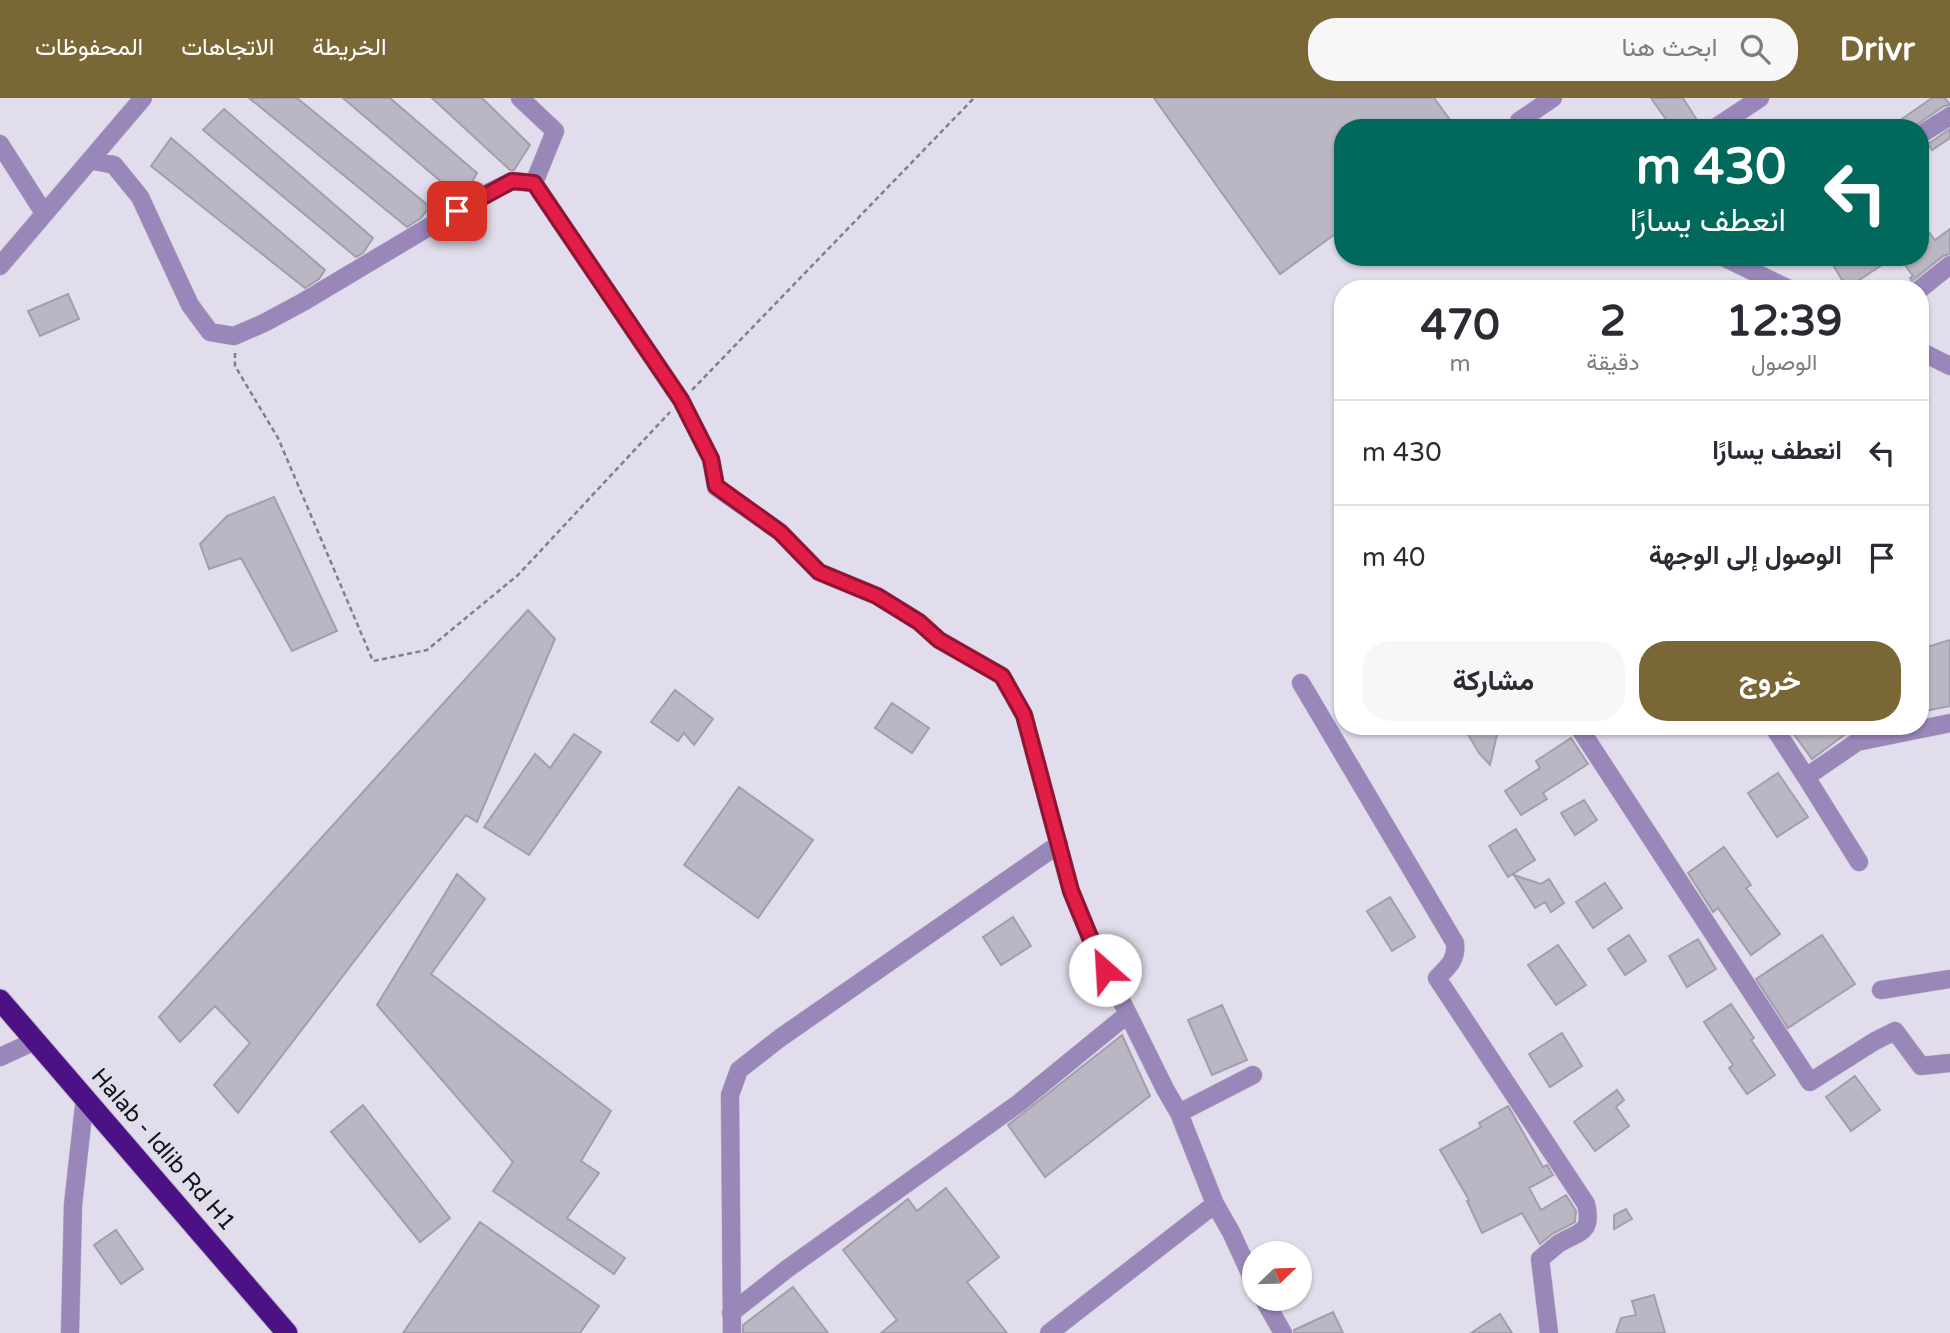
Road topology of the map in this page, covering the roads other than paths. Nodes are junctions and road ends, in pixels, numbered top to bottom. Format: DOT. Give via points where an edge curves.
graph roads {
  1 [pos="143,98"];
  2 [pos="520,98"];
  3 [pos="1553,98"];
  4 [pos="1760,98"];
  5 [pos="1950,116"];
  6 [pos="1522,119"];
  7 [pos="1728,119"];
  8 [pos="1929,129"];
  9 [pos="0,144"];
  10 [pos="90,160"];
  11 [pos="534,183"];
  12 [pos="44,213"];
  13 [pos="1950,265"];
  14 [pos="1744,266"];
  15 [pos="0,267"];
  16 [pos="1771,280"];
  17 [pos="1929,282"];
  18 [pos="1929,356"];
  19 [pos="1950,366"];
  20 [pos="1301,683"];
  21 [pos="1950,723"];
  22 [pos="1929,727"];
  23 [pos="1584,735"];
  24 [pos="1779,735"];
  25 [pos="1891,735"];
  26 [pos="1806,777"];
  27 [pos="1059,844"];
  28 [pos="1858,862"];
  29 [pos="1950,979"];
  30 [pos="1881,990"];
  31 [pos="0,1000"];
  32 [pos="1128,1014"];
  33 [pos="35,1041"];
  34 [pos="0,1057"];
  35 [pos="1950,1063"];
  36 [pos="1253,1075"];
  37 [pos="85,1097"];
  38 [pos="1179,1113"];
  39 [pos="1215,1204"];
  40 [pos="1242,1256"];
  41 [pos="1270,1311"];
  42 [pos="732,1313"];
  43 [pos="70,1329"];
  44 [pos="53,1333"];
  45 [pos="288,1333"];
  46 [pos="732,1333"];
  47 [pos="1049,1333"];
  48 [pos="1283,1333"];
  49 [pos="1549,1333"];
  1 -- 10 [label="street"];
  2 -- 11 [label="street" via="555,131"];
  3 -- 6 [label="street"];
  4 -- 7 [label="street"];
  5 -- 8 [label="street"];
  9 -- 12 [label="street"];
  10 -- 11 [label="street" via="114,165 140,197 190,305 210,332 234,336 303,302 490,192 512,181"];
  10 -- 12 [label="street"];
  11 -- 27 [label="street" via="681,400 711,459 716,486 780,532 819,572 877,596 939,640 1002,676 1024,715"];
  12 -- 15 [label="street"];
  13 -- 17 [label="street"];
  14 -- 16 [label="street"];
  18 -- 19 [label="street"];
  20 -- 49 [label="street" via="1455,943 1453,961 1437,978 1586,1204 1588,1224 1583,1232 1540,1259"];
  21 -- 22 [label="street"];
  23 -- 35 [label="street" via="1810,1082 1895,1031 1921,1066"];
  24 -- 26 [label="street"];
  25 -- 26 [label="street" via="1857,742"];
  26 -- 28 [label="street"];
  27 -- 32 [label="street" via="1075,902"];
  27 -- 42 [label="street" via="739,1070 730,1095"];
  29 -- 30 [label="street"];
  31 -- 33 [label="highway, Halab - Idlib Rd H1"];
  32 -- 38 [label="street"];
  32 -- 42 [label="street" via="1019,1103"];
  33 -- 34 [label="street"];
  33 -- 37 [label="highway, Halab - Idlib Rd H1"];
  36 -- 38 [label="street"];
  37 -- 43 [label="street" via="73,1205"];
  37 -- 45 [label="highway, Halab - Idlib Rd H1"];
  38 -- 39 [label="street"];
  39 -- 40 [label="street"];
  39 -- 47 [label="street"];
  41 -- 48 [label="street"];
  42 -- 46 [label="street"];
  43 -- 44 [label="street"];
}
